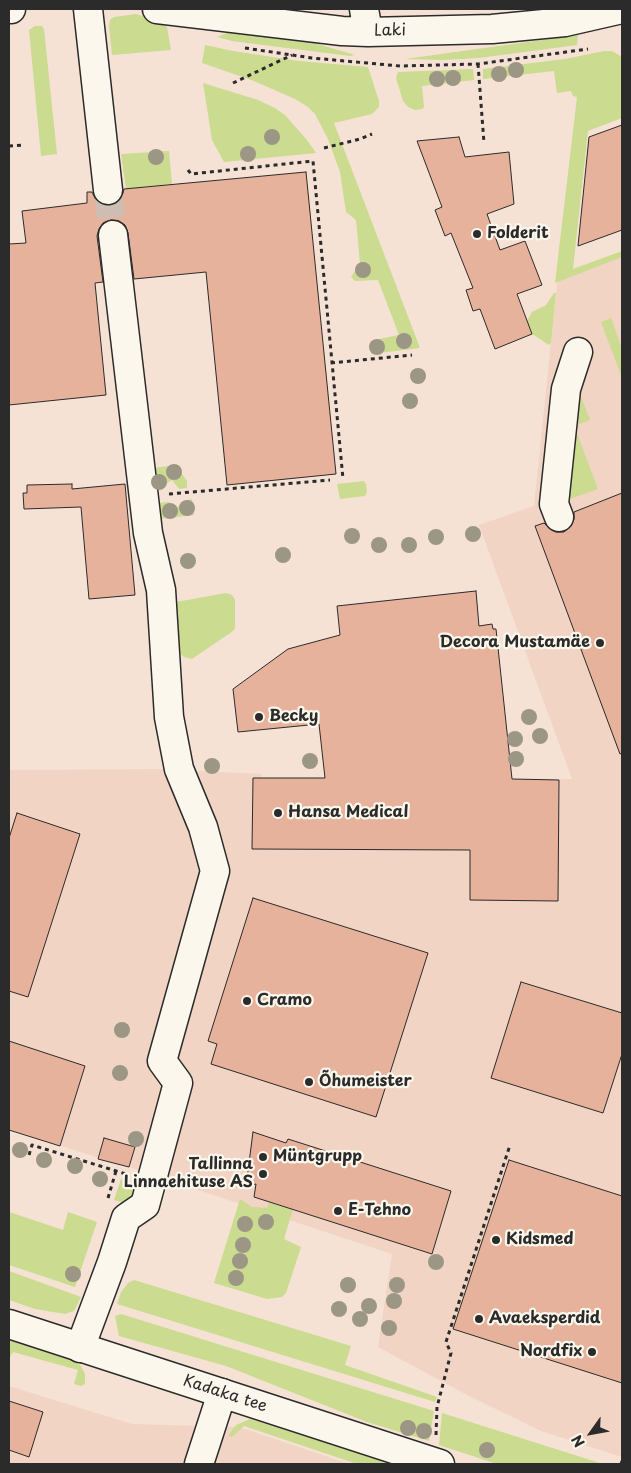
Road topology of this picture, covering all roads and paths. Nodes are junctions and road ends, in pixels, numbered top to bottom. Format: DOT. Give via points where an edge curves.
graph roads {
  1 [pos="88,9"];
  2 [pos="157,9"];
  3 [pos="526,9"];
  4 [pos="622,9"];
  5 [pos="189,10"];
  6 [pos="366,20"];
  7 [pos="492,29"];
  8 [pos="292,55"];
  9 [pos="478,64"];
  10 [pos="233,83"];
  11 [pos="372,134"];
  12 [pos="484,143"];
  13 [pos="22,145"];
  14 [pos="9,146"];
  15 [pos="324,148"];
  16 [pos="188,170"];
  17 [pos="108,190"];
  18 [pos="113,235"];
  19 [pos="578,352"];
  20 [pos="412,355"];
  21 [pos="332,363"];
  22 [pos="343,479"];
  23 [pos="330,480"];
  24 [pos="144,497"];
  25 [pos="558,517"];
  26 [pos="510,1145"];
  27 [pos="29,1155"];
  28 [pos="116,1171"];
  29 [pos="151,1182"];
  30 [pos="107,1203"];
  31 [pos="9,1324"];
  32 [pos="80,1348"];
  33 [pos="222,1393"];
  34 [pos="438,1451"];
  35 [pos="199,1464"];
  1 -- 17 [label="street"];
  2 -- 5 [label="street, Laki"];
  3 -- 7 [label="street"];
  4 -- 7 [label="street, Laki" via="565,22"];
  5 -- 6 [label="street, Laki" via="342,31"];
  6 -- 7 [label="street, Laki"];
  8 -- 10 [label="path"];
  9 -- 12 [label="path"];
  11 -- 15 [label="path"];
  13 -- 14 [label="path"];
  16 -- 21 [label="path" via="191,174 313,161"];
  18 -- 24 [label="street"];
  19 -- 25 [label="street" via="566,389 554,504"];
  20 -- 21 [label="path"];
  21 -- 22 [label="path"];
  23 -- 24 [label="path"];
  24 -- 29 [label="street" via="148,533 161,590 169,717 179,769 203,827 215,871 162,1061 178,1083"];
  26 -- 34 [label="path" via="446,1342 451,1353 437,1407"];
  27 -- 28 [label="path" via="32,1145"];
  28 -- 29 [label="path"];
  28 -- 30 [label="path"];
  29 -- 32 [label="street" via="145,1205 126,1218"];
  31 -- 32 [label="street, Kadaka tee"];
  32 -- 33 [label="street, Kadaka tee"];
  33 -- 34 [label="street, Kadaka tee"];
  33 -- 35 [label="street"];
}
